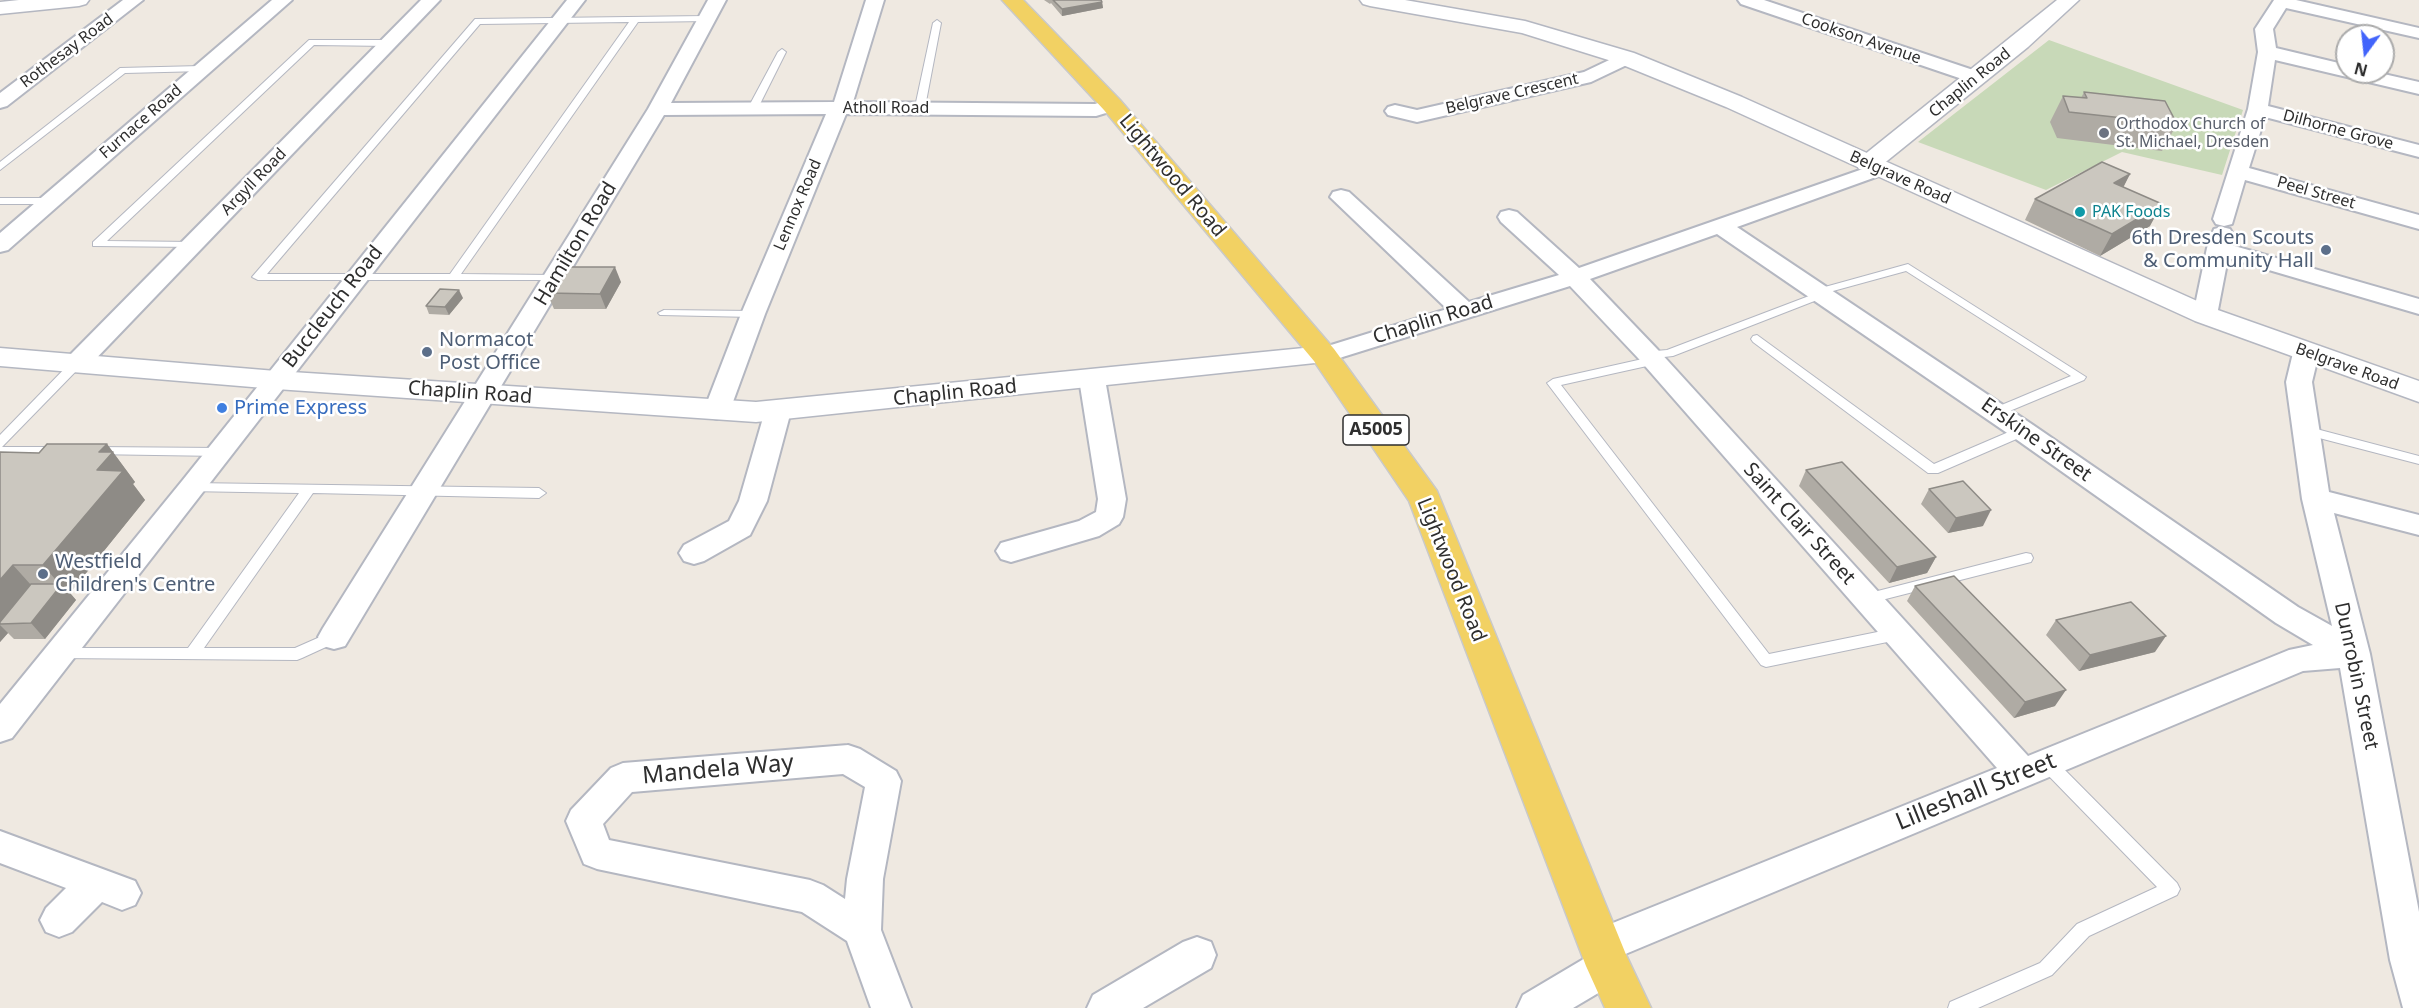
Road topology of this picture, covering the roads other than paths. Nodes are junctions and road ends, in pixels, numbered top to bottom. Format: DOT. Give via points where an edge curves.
graph roads {
  1 [pos="79,0"];
  2 [pos="134,0"];
  3 [pos="283,0"];
  4 [pos="431,0"];
  5 [pos="576,0"];
  6 [pos="717,0"];
  7 [pos="875,0"];
  8 [pos="1012,0"];
  9 [pos="1370,0"];
  10 [pos="1747,0"];
  11 [pos="2069,0"];
  12 [pos="2283,1"];
  13 [pos="0,8"];
  14 [pos="705,19"];
  15 [pos="560,20"];
  16 [pos="635,20"];
  17 [pos="937,23"];
  18 [pos="2419,33"];
  19 [pos="389,43"];
  20 [pos="782,52"];
  21 [pos="2267,52"];
  22 [pos="1626,58"];
  23 [pos="201,69"];
  24 [pos="2335,69"];
  25 [pos="1975,77"];
  26 [pos="2395,83"];
  27 [pos="2419,88"];
  28 [pos="0,102"];
  29 [pos="1112,105"];
  30 [pos="840,107"];
  31 [pos="920,107"];
  32 [pos="753,108"];
  33 [pos="658,109"];
  34 [pos="2258,109"];
  35 [pos="1395,111"];
  36 [pos="2419,151"];
  37 [pos="1874,166"];
  38 [pos="0,167"];
  39 [pos="2236,171"];
  40 [pos="1341,196"];
  41 [pos="0,201"];
  42 [pos="51,201"];
  43 [pos="1509,217"];
  44 [pos="2419,222"];
  45 [pos="1718,225"];
  46 [pos="2221,234"];
  47 [pos="193,244"];
  48 [pos="0,245"];
  49 [pos="1575,276"];
  50 [pos="357,277"];
  51 [pos="454,277"];
  52 [pos="554,278"];
  53 [pos="1818,292"];
  54 [pos="2419,307"];
  55 [pos="1464,311"];
  56 [pos="664,314"];
  57 [pos="753,314"];
  58 [pos="2205,315"];
  59 [pos="1757,339"];
  60 [pos="2306,353"];
  61 [pos="1324,355"];
  62 [pos="0,357"];
  63 [pos="1651,358"];
  64 [pos="77,363"];
  65 [pos="276,380"];
  66 [pos="1092,380"];
  67 [pos="2419,392"];
  68 [pos="485,393"];
  69 [pos="717,410"];
  70 [pos="778,411"];
  71 [pos="1996,412"];
  72 [pos="2305,430"];
  73 [pos="2023,431"];
  74 [pos="0,443"];
  75 [pos="0,451"];
  76 [pos="220,452"];
  77 [pos="2419,460"];
  78 [pos="192,488"];
  79 [pos="309,488"];
  80 [pos="424,492"];
  81 [pos="539,493"];
  82 [pos="2316,499"];
  83 [pos="2419,525"];
  84 [pos="1011,551"];
  85 [pos="694,553"];
  86 [pos="2026,558"];
  87 [pos="1866,599"];
  88 [pos="1897,634"];
  89 [pos="334,637"];
  90 [pos="59,654"];
  91 [pos="192,654"];
  92 [pos="2354,654"];
  93 [pos="0,728"];
  94 [pos="2035,768"];
  95 [pos="0,847"];
  96 [pos="58,920"];
  97 [pos="862,930"];
  98 [pos="1197,955"];
  99 [pos="1605,956"];
  100 [pos="2419,1000"];
  101 [pos="891,1008"];
  102 [pos="1107,1008"];
  103 [pos="1537,1008"];
  104 [pos="1628,1008"];
  105 [pos="1957,1008"];
  1 -- 13 [label="street"];
  2 -- 28 [label="street, Rothesay Road"];
  3 -- 23 [label="street, Furnace Road"];
  4 -- 19 [label="street, Argyll Road"];
  5 -- 15 [label="street, Buccleuch Road"];
  6 -- 14 [label="street, Hamilton Road"];
  7 -- 30 [label="street, Lennox Road"];
  8 -- 29 [label="main road, Lightwood Road / A5005"];
  9 -- 22 [label="street, Belgrave Road" via="1525,27"];
  10 -- 25 [label="street, Cookson Avenue"];
  11 -- 25 [label="street, Chaplin Road"];
  12 -- 18 [label="street"];
  12 -- 21 [label="street" via="2264,28"];
  14 -- 16 [label="lane"];
  14 -- 33 [label="street, Hamilton Road"];
  15 -- 16 [label="lane"];
  15 -- 50 [label="street, Buccleuch Road"];
  15 -- 50 [label="lane" via="478,21 258,277"];
  16 -- 51 [label="lane"];
  17 -- 31 [label="lane"];
  19 -- 47 [label="street, Argyll Road"];
  19 -- 47 [label="lane" via="312,42 97,244"];
  20 -- 32 [label="lane"];
  21 -- 24 [label="street"];
  21 -- 34 [label="street"];
  22 -- 35 [label="street, Belgrave Crescent" via="1591,76 1483,102 1417,116"];
  22 -- 37 [label="street, Belgrave Road"];
  23 -- 38 [label="lane" via="123,70"];
  23 -- 42 [label="street, Furnace Road"];
  25 -- 37 [label="street, Chaplin Road"];
  26 -- 27 [label="street"];
  29 -- 31 [label="street, Atholl Road" via="1096,110"];
  29 -- 61 [label="main road, Lightwood Road / A5005"];
  30 -- 31 [label="street, Atholl Road"];
  30 -- 32 [label="street, Atholl Road"];
  30 -- 57 [label="street, Lennox Road"];
  32 -- 33 [label="street, Atholl Road"];
  33 -- 52 [label="street, Hamilton Road"];
  34 -- 36 [label="street, Dilhorne Grove"];
  34 -- 39 [label="street"];
  37 -- 45 [label="street, Chaplin Road"];
  37 -- 58 [label="street, Belgrave Road"];
  39 -- 44 [label="street, Peel Street" via="2395,210"];
  39 -- 46 [label="street"];
  40 -- 55 [label="street"];
  41 -- 42 [label="lane"];
  42 -- 48 [label="street, Furnace Road"];
  43 -- 49 [label="street, Saint Clair Street"];
  45 -- 49 [label="street, Chaplin Road"];
  45 -- 53 [label="street, Erskine Street"];
  46 -- 54 [label="street"];
  46 -- 58 [label="street"];
  47 -- 64 [label="street, Argyll Road"];
  49 -- 55 [label="street, Chaplin Road"];
  49 -- 63 [label="street, Saint Clair Street"];
  50 -- 51 [label="lane"];
  50 -- 65 [label="street, Buccleuch Road"];
  51 -- 52 [label="lane"];
  52 -- 68 [label="street, Hamilton Road"];
  53 -- 63 [label="lane" via="1813,298"];
  53 -- 71 [label="street, Erskine Street"];
  53 -- 71 [label="lane" via="1908,267 2080,377"];
  55 -- 61 [label="street, Chaplin Road"];
  56 -- 57 [label="lane"];
  57 -- 69 [label="street, Lennox Road"];
  58 -- 60 [label="street, Belgrave Road"];
  59 -- 73 [label="lane" via="1933,470"];
  60 -- 67 [label="street, Belgrave Road"];
  60 -- 72 [label="street, Dunrobin Street" via="2299,382"];
  61 -- 66 [label="street, Chaplin Road"];
  61 -- 99 [label="main road, Lightwood Road / A5005" via="1425,499"];
  62 -- 64 [label="street, Chaplin Road"];
  63 -- 87 [label="street, Saint Clair Street"];
  63 -- 88 [label="lane" via="1553,383 1766,661"];
  64 -- 65 [label="street, Chaplin Road"];
  64 -- 74 [label="lane"];
  65 -- 68 [label="street, Chaplin Road"];
  65 -- 76 [label="street, Buccleuch Road"];
  66 -- 70 [label="street, Chaplin Road"];
  66 -- 84 [label="street" via="1113,499 1110,517 1089,529"];
  68 -- 69 [label="street, Chaplin Road"];
  68 -- 80 [label="street, Hamilton Road"];
  69 -- 70 [label="street, Chaplin Road"];
  70 -- 85 [label="street" via="753,501 740,528"];
  71 -- 73 [label="street, Erskine Street"];
  72 -- 77 [label="lane"];
  72 -- 82 [label="street, Dunrobin Street"];
  73 -- 92 [label="street, Erskine Street" via="2287,615"];
  75 -- 76 [label="lane"];
  76 -- 78 [label="street, Buccleuch Road"];
  78 -- 79 [label="lane"];
  78 -- 90 [label="street, Buccleuch Road"];
  79 -- 80 [label="lane"];
  79 -- 91 [label="lane"];
  80 -- 81 [label="lane"];
  80 -- 89 [label="street, Hamilton Road"];
  82 -- 83 [label="street"];
  82 -- 92 [label="street, Dunrobin Street"];
  86 -- 87 [label="lane"];
  87 -- 88 [label="street, Saint Clair Street"];
  88 -- 94 [label="street, Saint Clair Street"];
  89 -- 91 [label="lane" via="297,654"];
  90 -- 91 [label="lane"];
  90 -- 93 [label="street, Buccleuch Road"];
  92 -- 94 [label="street, Lilleshall Street" via="2300,659"];
  92 -- 100 [label="street, Dunrobin Street"];
  94 -- 99 [label="street, Lilleshall Street"];
  94 -- 105 [label="lane" via="2171,889 2083,930 2046,969"];
  95 -- 96 [label="street" via="109,888"];
  97 -- 97 [label="street, Mandela Way" via="810,897 597,853 584,821 623,778 848,759 884,782 865,879"];
  97 -- 101 [label="street, Mandela Way"];
  98 -- 102 [label="street"];
  99 -- 103 [label="street, Lilleshall Street"];
  99 -- 104 [label="main road, Lightwood Road / A5005"];
}
